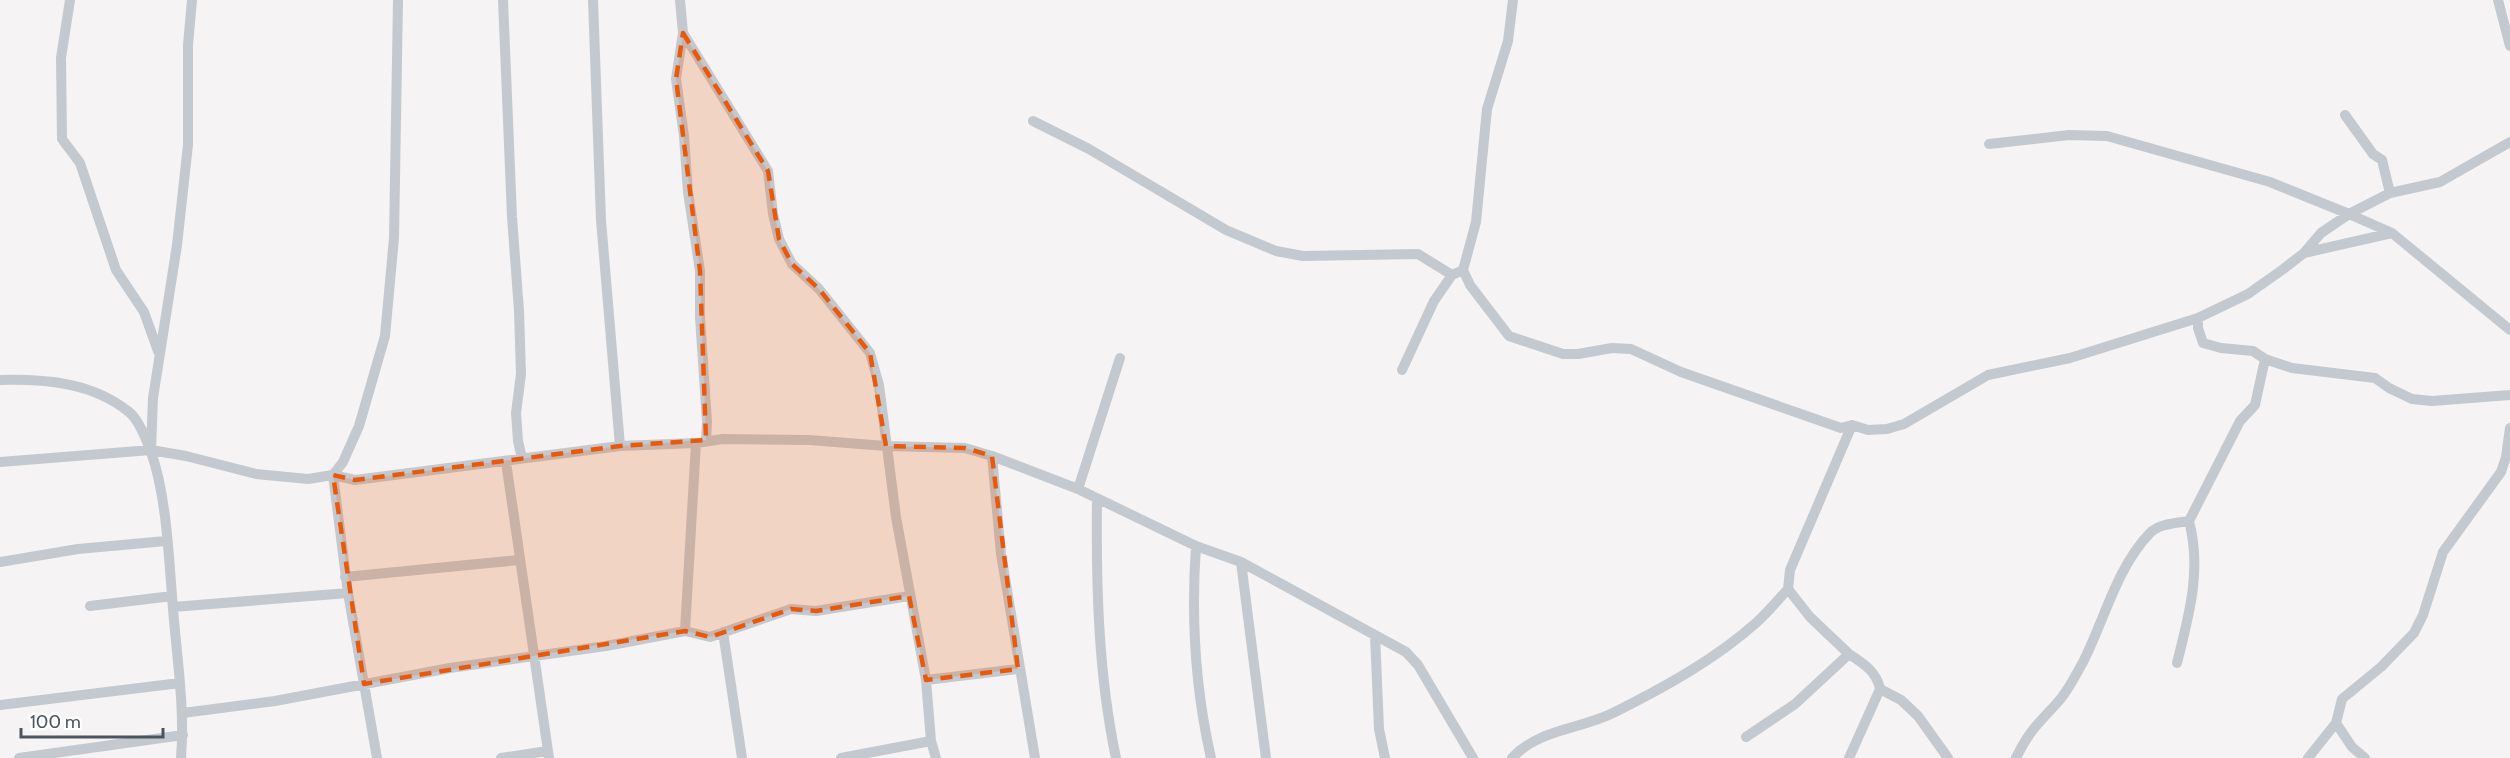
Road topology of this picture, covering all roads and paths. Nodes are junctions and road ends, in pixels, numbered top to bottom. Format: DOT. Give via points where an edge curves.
graph roads {
  1 [pos="70,0"];
  2 [pos="192,0"];
  3 [pos="398,0"];
  4 [pos="502,0"];
  5 [pos="593,0"];
  6 [pos="680,0"];
  7 [pos="1513,0"];
  8 [pos="2498,0"];
  9 [pos="683,33"];
  10 [pos="2510,46"];
  11 [pos="2344,115"];
  12 [pos="1033,121"];
  13 [pos="2510,142"];
  14 [pos="1989,144"];
  15 [pos="2390,192"];
  16 [pos="2349,214"];
  17 [pos="2392,233"];
  18 [pos="2304,253"];
  19 [pos="1457,273"];
  20 [pos="2198,318"];
  21 [pos="2510,329"];
  22 [pos="160,354"];
  23 [pos="1119,358"];
  24 [pos="2265,359"];
  25 [pos="1402,370"];
  26 [pos="0,380"];
  27 [pos="2510,395"];
  28 [pos="1852,425"];
  29 [pos="2510,428"];
  30 [pos="701,441"];
  31 [pos="620,446"];
  32 [pos="886,446"];
  33 [pos="151,450"];
  34 [pos="992,456"];
  35 [pos="522,458"];
  36 [pos="0,462"];
  37 [pos="506,462"];
  38 [pos="333,475"];
  39 [pos="1078,489"];
  40 [pos="1097,498"];
  41 [pos="2189,521"];
  42 [pos="166,541"];
  43 [pos="1196,546"];
  44 [pos="519,560"];
  45 [pos="0,562"];
  46 [pos="1241,562"];
  47 [pos="345,577"];
  48 [pos="1788,589"];
  49 [pos="348,593"];
  50 [pos="909,596"];
  51 [pos="172,602"];
  52 [pos="90,606"];
  53 [pos="685,631"];
  54 [pos="723,632"];
  55 [pos="1375,635"];
  56 [pos="1849,654"];
  57 [pos="534,656"];
  58 [pos="2177,663"];
  59 [pos="1018,669"];
  60 [pos="926,680"];
  61 [pos="180,683"];
  62 [pos="364,684"];
  63 [pos="1880,689"];
  64 [pos="0,705"];
  65 [pos="183,713"];
  66 [pos="2336,723"];
  67 [pos="183,735"];
  68 [pos="1746,736"];
  69 [pos="931,741"];
  70 [pos="548,755"];
  71 [pos="19,758"];
  72 [pos="181,758"];
  73 [pos="377,758"];
  74 [pos="501,758"];
  75 [pos="742,758"];
  76 [pos="842,758"];
  77 [pos="936,758"];
  78 [pos="1035,758"];
  79 [pos="1116,758"];
  80 [pos="1211,758"];
  81 [pos="1266,758"];
  82 [pos="1385,758"];
  83 [pos="1473,758"];
  84 [pos="1512,758"];
  85 [pos="1849,758"];
  86 [pos="1948,758"];
  87 [pos="2016,758"];
  88 [pos="2308,758"];
  89 [pos="2365,758"];
  1 -- 22 [label="street" via="61,58 62,139 80,163 116,270 144,312"];
  2 -- 22 [label="street" via="188,145"];
  3 -- 38 [label="street" via="394,238 385,336 359,426"];
  4 -- 35 [label="street" via="519,311 521,374 516,413"];
  5 -- 31 [label="street" via="601,220"];
  6 -- 9 [label="street"];
  7 -- 19 [label="street" via="1508,41 1487,109 1476,222"];
  8 -- 10 [label="street"];
  9 -- 30 [label="street" via="676,79 700,271 707,422"];
  9 -- 32 [label="street" via="768,171 777,230 792,264 819,289 870,353 879,386"];
  11 -- 15 [label="street" via="2373,154 2382,160"];
  12 -- 19 [label="street" via="1089,149 1226,230 1276,251 1303,256 1418,254"];
  13 -- 15 [label="street" via="2440,182"];
  14 -- 16 [label="street" via="2069,135 2107,136 2270,182"];
  15 -- 16 [label="street"];
  16 -- 17 [label="street"];
  16 -- 18 [label="street" via="2321,233"];
  17 -- 18 [label="street"];
  17 -- 21 [label="street"];
  18 -- 20 [label="street" via="2248,294"];
  19 -- 25 [label="street" via="1434,301"];
  19 -- 28 [label="street" via="1509,336 1527,343 1563,354 1631,349 1682,372 1821,422 1840,428"];
  20 -- 24 [label="street" via="2203,343 2253,351"];
  20 -- 28 [label="street" via="2070,358 1988,375 1904,424 1868,430"];
  22 -- 33 [label="street"];
  23 -- 39 [label="street"];
  24 -- 27 [label="street" via="2306,370 2375,378 2412,399"];
  24 -- 41 [label="street" via="2255,405 2240,421"];
  26 -- 33 [label="street" via="62,381 103,396 131,413"];
  28 -- 48 [label="street" via="1790,570"];
  29 -- 66 [label="street" via="2500,472 2443,552 2414,633 2342,699"];
  30 -- 31 [label="street"];
  30 -- 32 [label="street" via="809,440"];
  30 -- 53 [label="street"];
  31 -- 35 [label="street"];
  32 -- 34 [label="street" via="965,448"];
  32 -- 50 [label="street"];
  33 -- 36 [label="street"];
  33 -- 38 [label="street" via="256,474 308,479"];
  33 -- 42 [label="street"];
  34 -- 39 [label="street"];
  34 -- 59 [label="street"];
  35 -- 37 [label="street"];
  37 -- 38 [label="street" via="355,480"];
  37 -- 44 [label="street"];
  38 -- 47 [label="street"];
  39 -- 40 [label="street"];
  40 -- 43 [label="street"];
  40 -- 79 [label="street" via="1102,666"];
  41 -- 58 [label="street" via="2194,540 2195,581"];
  41 -- 87 [label="street" via="2152,530 2139,545 2081,664 2058,703 2037,722"];
  42 -- 45 [label="street" via="78,549"];
  42 -- 51 [label="street"];
  43 -- 46 [label="street"];
  43 -- 80 [label="street" via="1192,599 1195,645"];
  44 -- 47 [label="street"];
  44 -- 57 [label="street"];
  46 -- 55 [label="street"];
  46 -- 81 [label="street"];
  47 -- 49 [label="street"];
  48 -- 56 [label="street" via="1810,617"];
  48 -- 84 [label="street" via="1759,621 1689,671 1612,714 1527,743"];
  49 -- 51 [label="street"];
  49 -- 62 [label="street"];
  50 -- 54 [label="street" via="816,611 791,609"];
  50 -- 60 [label="street"];
  51 -- 52 [label="street"];
  51 -- 61 [label="street"];
  53 -- 54 [label="street" via="710,637"];
  53 -- 57 [label="street"];
  54 -- 75 [label="street"];
  55 -- 82 [label="street" via="1379,729"];
  55 -- 83 [label="street" via="1406,652 1418,665"];
  56 -- 63 [label="street" via="1868,667"];
  56 -- 68 [label="street" via="1796,704"];
  57 -- 62 [label="street"];
  57 -- 70 [label="street"];
  59 -- 60 [label="street"];
  59 -- 78 [label="street"];
  60 -- 69 [label="street"];
  61 -- 64 [label="street"];
  61 -- 65 [label="street"];
  62 -- 65 [label="street"];
  62 -- 73 [label="street"];
  63 -- 85 [label="street"];
  63 -- 86 [label="street" via="1901,700 1918,716"];
  65 -- 67 [label="street"];
  66 -- 88 [label="street"];
  66 -- 89 [label="street"];
  67 -- 71 [label="street"];
  67 -- 72 [label="street"];
  69 -- 76 [label="street"];
  69 -- 77 [label="street"];
  70 -- 74 [label="street"];
}
